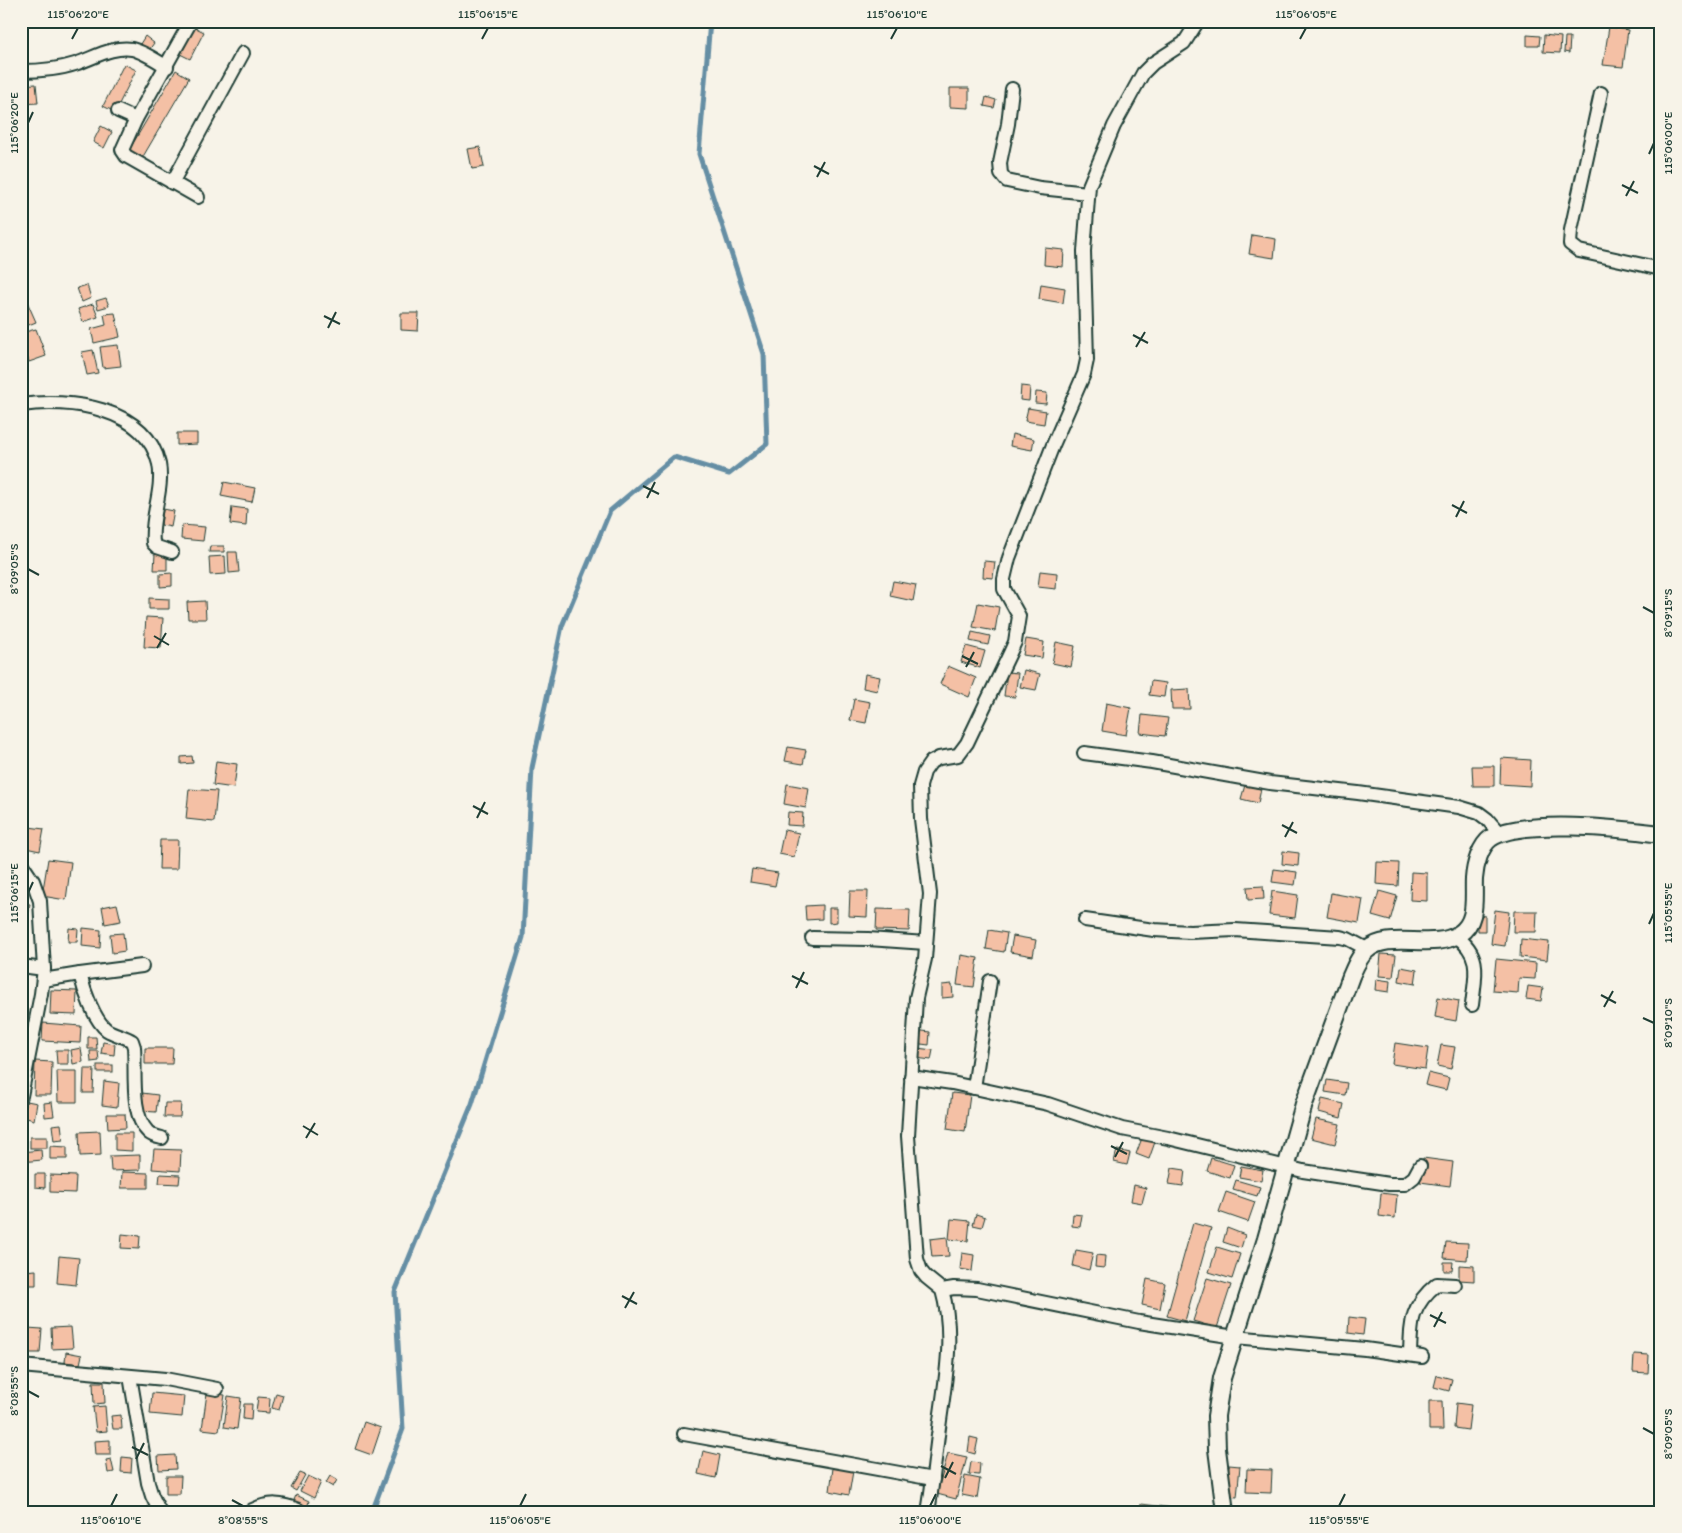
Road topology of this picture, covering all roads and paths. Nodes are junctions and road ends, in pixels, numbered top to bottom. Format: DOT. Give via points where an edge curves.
graph roads {
  1 [pos="191,21"];
  2 [pos="1198,21"];
  3 [pos="243,54"];
  4 [pos="167,67"];
  5 [pos="21,71"];
  6 [pos="1012,90"];
  7 [pos="1601,93"];
  8 [pos="118,111"];
  9 [pos="136,119"];
  10 [pos="172,182"];
  11 [pos="1088,193"];
  12 [pos="198,197"];
  13 [pos="1661,270"];
  14 [pos="21,405"];
  15 [pos="172,552"];
  16 [pos="1084,753"];
  17 [pos="1500,834"];
  18 [pos="1661,834"];
  19 [pos="21,863"];
  20 [pos="1085,920"];
  21 [pos="1456,936"];
  22 [pos="812,938"];
  23 [pos="926,943"];
  24 [pos="1367,949"];
  25 [pos="21,966"];
  26 [pos="142,966"];
  27 [pos="44,974"];
  28 [pos="80,974"];
  29 [pos="990,982"];
  30 [pos="1472,1005"];
  31 [pos="911,1077"];
  32 [pos="974,1088"];
  33 [pos="21,1096"];
  34 [pos="162,1138"];
  35 [pos="1420,1166"];
  36 [pos="1287,1167"];
  37 [pos="1454,1285"];
  38 [pos="942,1290"];
  39 [pos="1235,1337"];
  40 [pos="21,1366"];
  41 [pos="130,1376"];
  42 [pos="216,1388"];
  43 [pos="684,1434"];
  44 [pos="933,1478"];
  45 [pos="160,1512"];
  46 [pos="253,1512"];
  47 [pos="298,1512"];
  48 [pos="928,1512"];
  49 [pos="1225,1512"];
  1 -- 4 [label="street"];
  2 -- 11 [label="street" via="1184,43 1152,63 1143,73 1114,126"];
  3 -- 10 [label="street"];
  4 -- 5 [label="street" via="144,53 116,49 60,68"];
  4 -- 9 [label="street"];
  6 -- 11 [label="street" via="1000,162 1007,181"];
  7 -- 13 [label="street" via="1570,244 1579,251"];
  8 -- 9 [label="street"];
  9 -- 10 [label="street" via="123,146 124,154"];
  10 -- 12 [label="street"];
  11 -- 23 [label="street" via="1084,251 1087,360 1009,558 1004,589 1020,616 1014,642 967,743 958,755 931,762 920,786 930,894"];
  14 -- 15 [label="street" via="89,406 111,412 139,428 159,464 153,543"];
  16 -- 17 [label="street" via="1270,783 1459,807 1479,813"];
  17 -- 18 [label="street" via="1569,826"];
  17 -- 21 [label="street" via="1482,848 1474,877 1470,923"];
  19 -- 27 [label="street" via="33,881 40,901"];
  20 -- 24 [label="street" via="1154,930 1235,930 1340,937"];
  21 -- 24 [label="street" via="1444,940 1383,942"];
  21 -- 30 [label="street" via="1470,948 1476,965"];
  22 -- 23 [label="street"];
  23 -- 31 [label="street" via="916,998"];
  24 -- 36 [label="street" via="1351,976 1333,1022 1304,1104"];
  25 -- 27 [label="street"];
  26 -- 28 [label="street"];
  27 -- 28 [label="street"];
  27 -- 33 [label="street"];
  28 -- 34 [label="street" via="99,1021 112,1032 132,1041 139,1118 148,1132"];
  29 -- 32 [label="street"];
  31 -- 32 [label="street"];
  31 -- 38 [label="street" via="908,1136 917,1260 926,1277"];
  32 -- 36 [label="street" via="1048,1104 1136,1133"];
  35 -- 36 [label="street" via="1409,1181 1398,1185"];
  36 -- 39 [label="street"];
  37 -- 39 [label="street" via="1437,1284 1421,1301 1412,1318 1416,1356"];
  38 -- 39 [label="street" via="977,1289 1139,1322"];
  38 -- 44 [label="street" via="947,1315 947,1367"];
  39 -- 49 [label="street" via="1222,1378 1216,1416 1217,1458"];
  40 -- 41 [label="street"];
  41 -- 42 [label="street"];
  41 -- 45 [label="street" via="148,1484"];
  43 -- 44 [label="street"];
  44 -- 48 [label="street"];
  46 -- 47 [label="street" via="265,1507 283,1506"];
}
